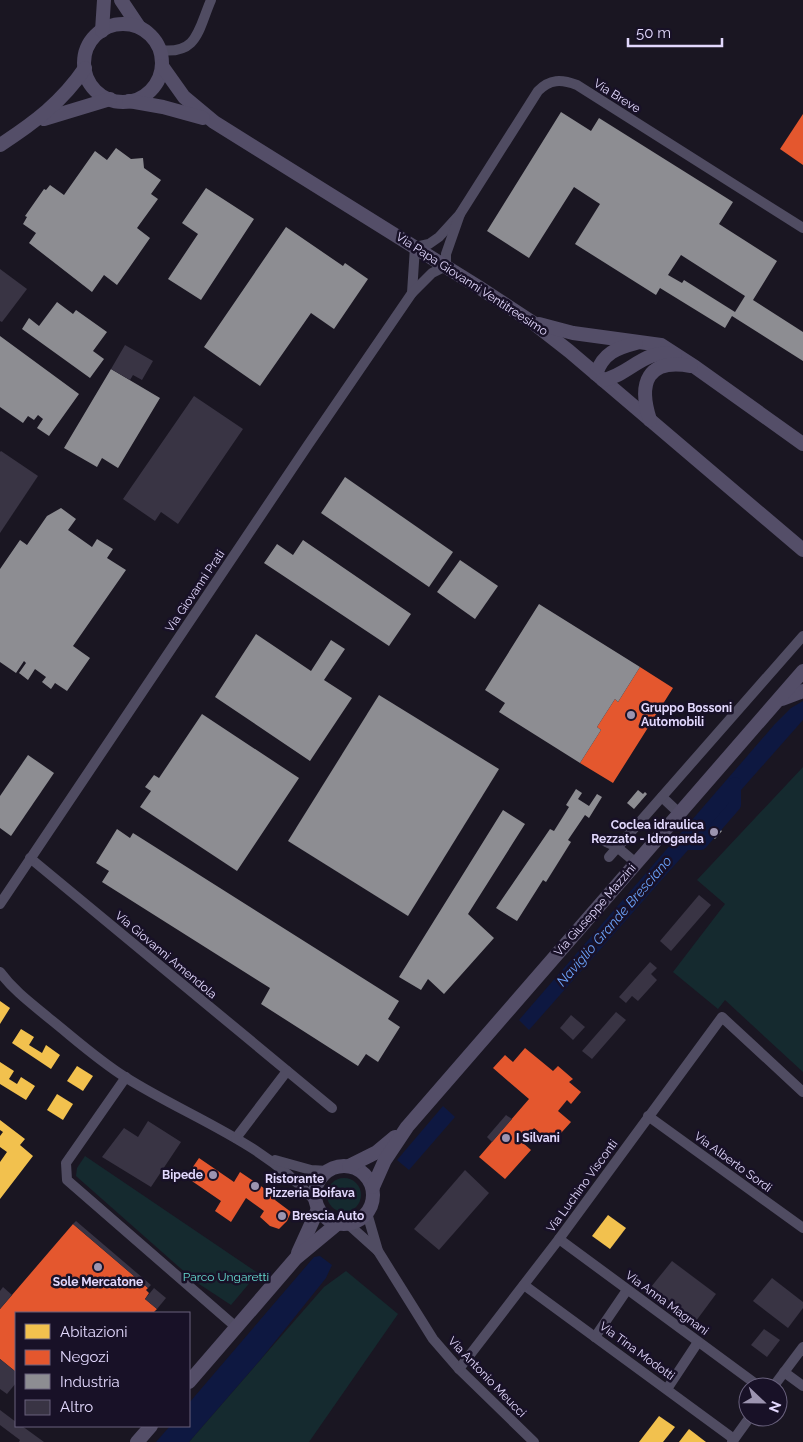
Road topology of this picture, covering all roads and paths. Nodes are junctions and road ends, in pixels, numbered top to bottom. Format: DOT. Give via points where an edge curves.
graph roads {
  1 [pos="104,0"];
  2 [pos="121,0"];
  3 [pos="211,0"];
  4 [pos="139,27"];
  5 [pos="102,30"];
  6 [pos="160,50"];
  7 [pos="162,66"];
  8 [pos="85,68"];
  9 [pos="110,99"];
  10 [pos="128,101"];
  11 [pos="214,122"];
  12 [pos="30,126"];
  13 [pos="0,145"];
  14 [pos="460,214"];
  15 [pos="803,228"];
  16 [pos="415,247"];
  17 [pos="446,266"];
  18 [pos="412,293"];
  19 [pos="532,322"];
  20 [pos="642,342"];
  21 [pos="679,356"];
  22 [pos="695,367"];
  23 [pos="600,377"];
  24 [pos="650,421"];
  25 [pos="803,444"];
  26 [pos="803,550"];
  27 [pos="803,636"];
  28 [pos="803,670"];
  29 [pos="803,691"];
  30 [pos="774,704"];
  31 [pos="662,797"];
  32 [pos="679,813"];
  33 [pos="606,842"];
  34 [pos="618,847"];
  35 [pos="609,857"];
  36 [pos="30,858"];
  37 [pos="636,862"];
  38 [pos="0,904"];
  39 [pos="0,972"];
  40 [pos="287,1071"];
  41 [pos="126,1077"];
  42 [pos="803,1092"];
  43 [pos="332,1108"];
  44 [pos="648,1116"];
  45 [pos="407,1127"];
  46 [pos="236,1138"];
  47 [pos="272,1160"];
  48 [pos="349,1166"];
  49 [pos="328,1171"];
  50 [pos="373,1187"];
  51 [pos="317,1205"];
  52 [pos="367,1213"];
  53 [pos="343,1224"];
  54 [pos="803,1228"];
  55 [pos="558,1239"];
  56 [pos="378,1251"];
  57 [pos="296,1258"];
  58 [pos="524,1285"];
  59 [pos="627,1290"];
  60 [pos="236,1327"];
  61 [pos="595,1337"];
  62 [pos="698,1342"];
  63 [pos="803,1347"];
  64 [pos="459,1369"];
  65 [pos="784,1372"];
  66 [pos="746,1377"];
  67 [pos="780,1377"];
  68 [pos="190,1381"];
  69 [pos="803,1386"];
  70 [pos="667,1389"];
  71 [pos="150,1427"];
  72 [pos="743,1427"];
  73 [pos="733,1440"];
  74 [pos="137,1442"];
  75 [pos="534,1442"];
  1 -- 5 [label="street"];
  2 -- 4 [label="street"];
  3 -- 6 [label="street" via="191,44 174,52"];
  4 -- 5 [label="street" via="120,24"];
  4 -- 6 [label="street" via="155,40"];
  5 -- 8 [label="street" via="88,47"];
  6 -- 7 [label="street"];
  7 -- 10 [label="street" via="151,89"];
  7 -- 11 [label="street, Via Papa Giovanni Ventitreesimo" via="184,97"];
  8 -- 9 [label="street" via="93,87"];
  8 -- 12 [label="street" via="61,100"];
  9 -- 10 [label="street"];
  9 -- 12 [label="street" via="69,110"];
  10 -- 11 [label="street, Via Papa Giovanni Ventitreesimo" via="180,111"];
  11 -- 16 [label="street, Via Papa Giovanni Ventitreesimo"];
  12 -- 13 [label="street"];
  14 -- 15 [label="street, Via Breve" via="538,91 546,83 556,80 577,85"];
  14 -- 16 [label="street" via="439,237 429,244"];
  14 -- 17 [label="street" via="446,254"];
  16 -- 17 [label="street, Via Papa Giovanni Ventitreesimo"];
  16 -- 18 [label="street"];
  17 -- 18 [label="street, Via Giovanni Prati" via="432,273"];
  17 -- 19 [label="street, Via Papa Giovanni Ventitreesimo"];
  18 -- 36 [label="street, Via Giovanni Prati"];
  19 -- 20 [label="street" via="573,333"];
  19 -- 23 [label="street, Via Papa Giovanni Ventitreesimo"];
  20 -- 21 [label="street" via="661,345"];
  20 -- 23 [label="street" via="611,352 602,362"];
  21 -- 22 [label="street"];
  21 -- 23 [label="street" via="652,355 619,376"];
  22 -- 24 [label="street" via="664,365 651,374 643,396"];
  22 -- 25 [label="street"];
  23 -- 24 [label="street, Via Papa Giovanni Ventitreesimo"];
  24 -- 26 [label="street, Via Papa Giovanni Ventitreesimo"];
  27 -- 31 [label="street"];
  28 -- 30 [label="street, Via Giuseppe Mazzini"];
  29 -- 30 [label="street"];
  30 -- 32 [label="street, Via Giuseppe Mazzini"];
  31 -- 32 [label="street"];
  31 -- 34 [label="street"];
  32 -- 37 [label="street, Via Giuseppe Mazzini"];
  33 -- 34 [label="street"];
  34 -- 35 [label="street"];
  34 -- 37 [label="street"];
  36 -- 38 [label="street, Via Giovanni Prati"];
  36 -- 40 [label="street, Via Giovanni Amendola"];
  37 -- 45 [label="street, Via Giuseppe Mazzini"];
  39 -- 41 [label="street" via="15,989 100,1060"];
  40 -- 43 [label="street, Via Giovanni Amendola"];
  40 -- 46 [label="street"];
  41 -- 46 [label="street"];
  41 -- 60 [label="street" via="66,1164 66,1180"];
  42 -- 44 [label="street, Via Luchino Visconti" via="722,1017"];
  44 -- 54 [label="street, Via Alberto Sordi"];
  44 -- 55 [label="street, Via Luchino Visconti"];
  45 -- 48 [label="street, Via Giuseppe Mazzini" via="377,1152"];
  45 -- 50 [label="street, Via Giuseppe Mazzini" via="385,1160"];
  46 -- 47 [label="street"];
  47 -- 49 [label="street"];
  47 -- 51 [label="street"];
  48 -- 49 [label="street, Via Giuseppe Mazzini"];
  48 -- 50 [label="street" via="364,1173"];
  49 -- 51 [label="street" via="316,1186"];
  50 -- 52 [label="street, Via Giuseppe Mazzini" via="372,1204"];
  51 -- 53 [label="street" via="326,1219"];
  51 -- 57 [label="street"];
  52 -- 53 [label="street" via="359,1221"];
  52 -- 56 [label="street, Via Antonio Meucci"];
  53 -- 56 [label="street, Via Antonio Meucci"];
  53 -- 57 [label="street"];
  55 -- 58 [label="street, Via Luchino Visconti"];
  55 -- 59 [label="street, Via Anna Magnani"];
  56 -- 64 [label="street, Via Antonio Meucci" via="433,1339"];
  57 -- 60 [label="street"];
  58 -- 61 [label="street, Via Tina Modotti"];
  58 -- 64 [label="street, Via Luchino Visconti"];
  59 -- 61 [label="street"];
  59 -- 62 [label="street, Via Anna Magnani"];
  60 -- 68 [label="street"];
  61 -- 70 [label="street, Via Tina Modotti"];
  62 -- 66 [label="street, Via Anna Magnani"];
  62 -- 70 [label="street"];
  63 -- 65 [label="street"];
  64 -- 75 [label="street, Via Antonio Meucci"];
  65 -- 67 [label="street"];
  65 -- 69 [label="street"];
  70 -- 73 [label="street, Via Tina Modotti"];
  71 -- 74 [label="street"];
  72 -- 73 [label="street"];
}
